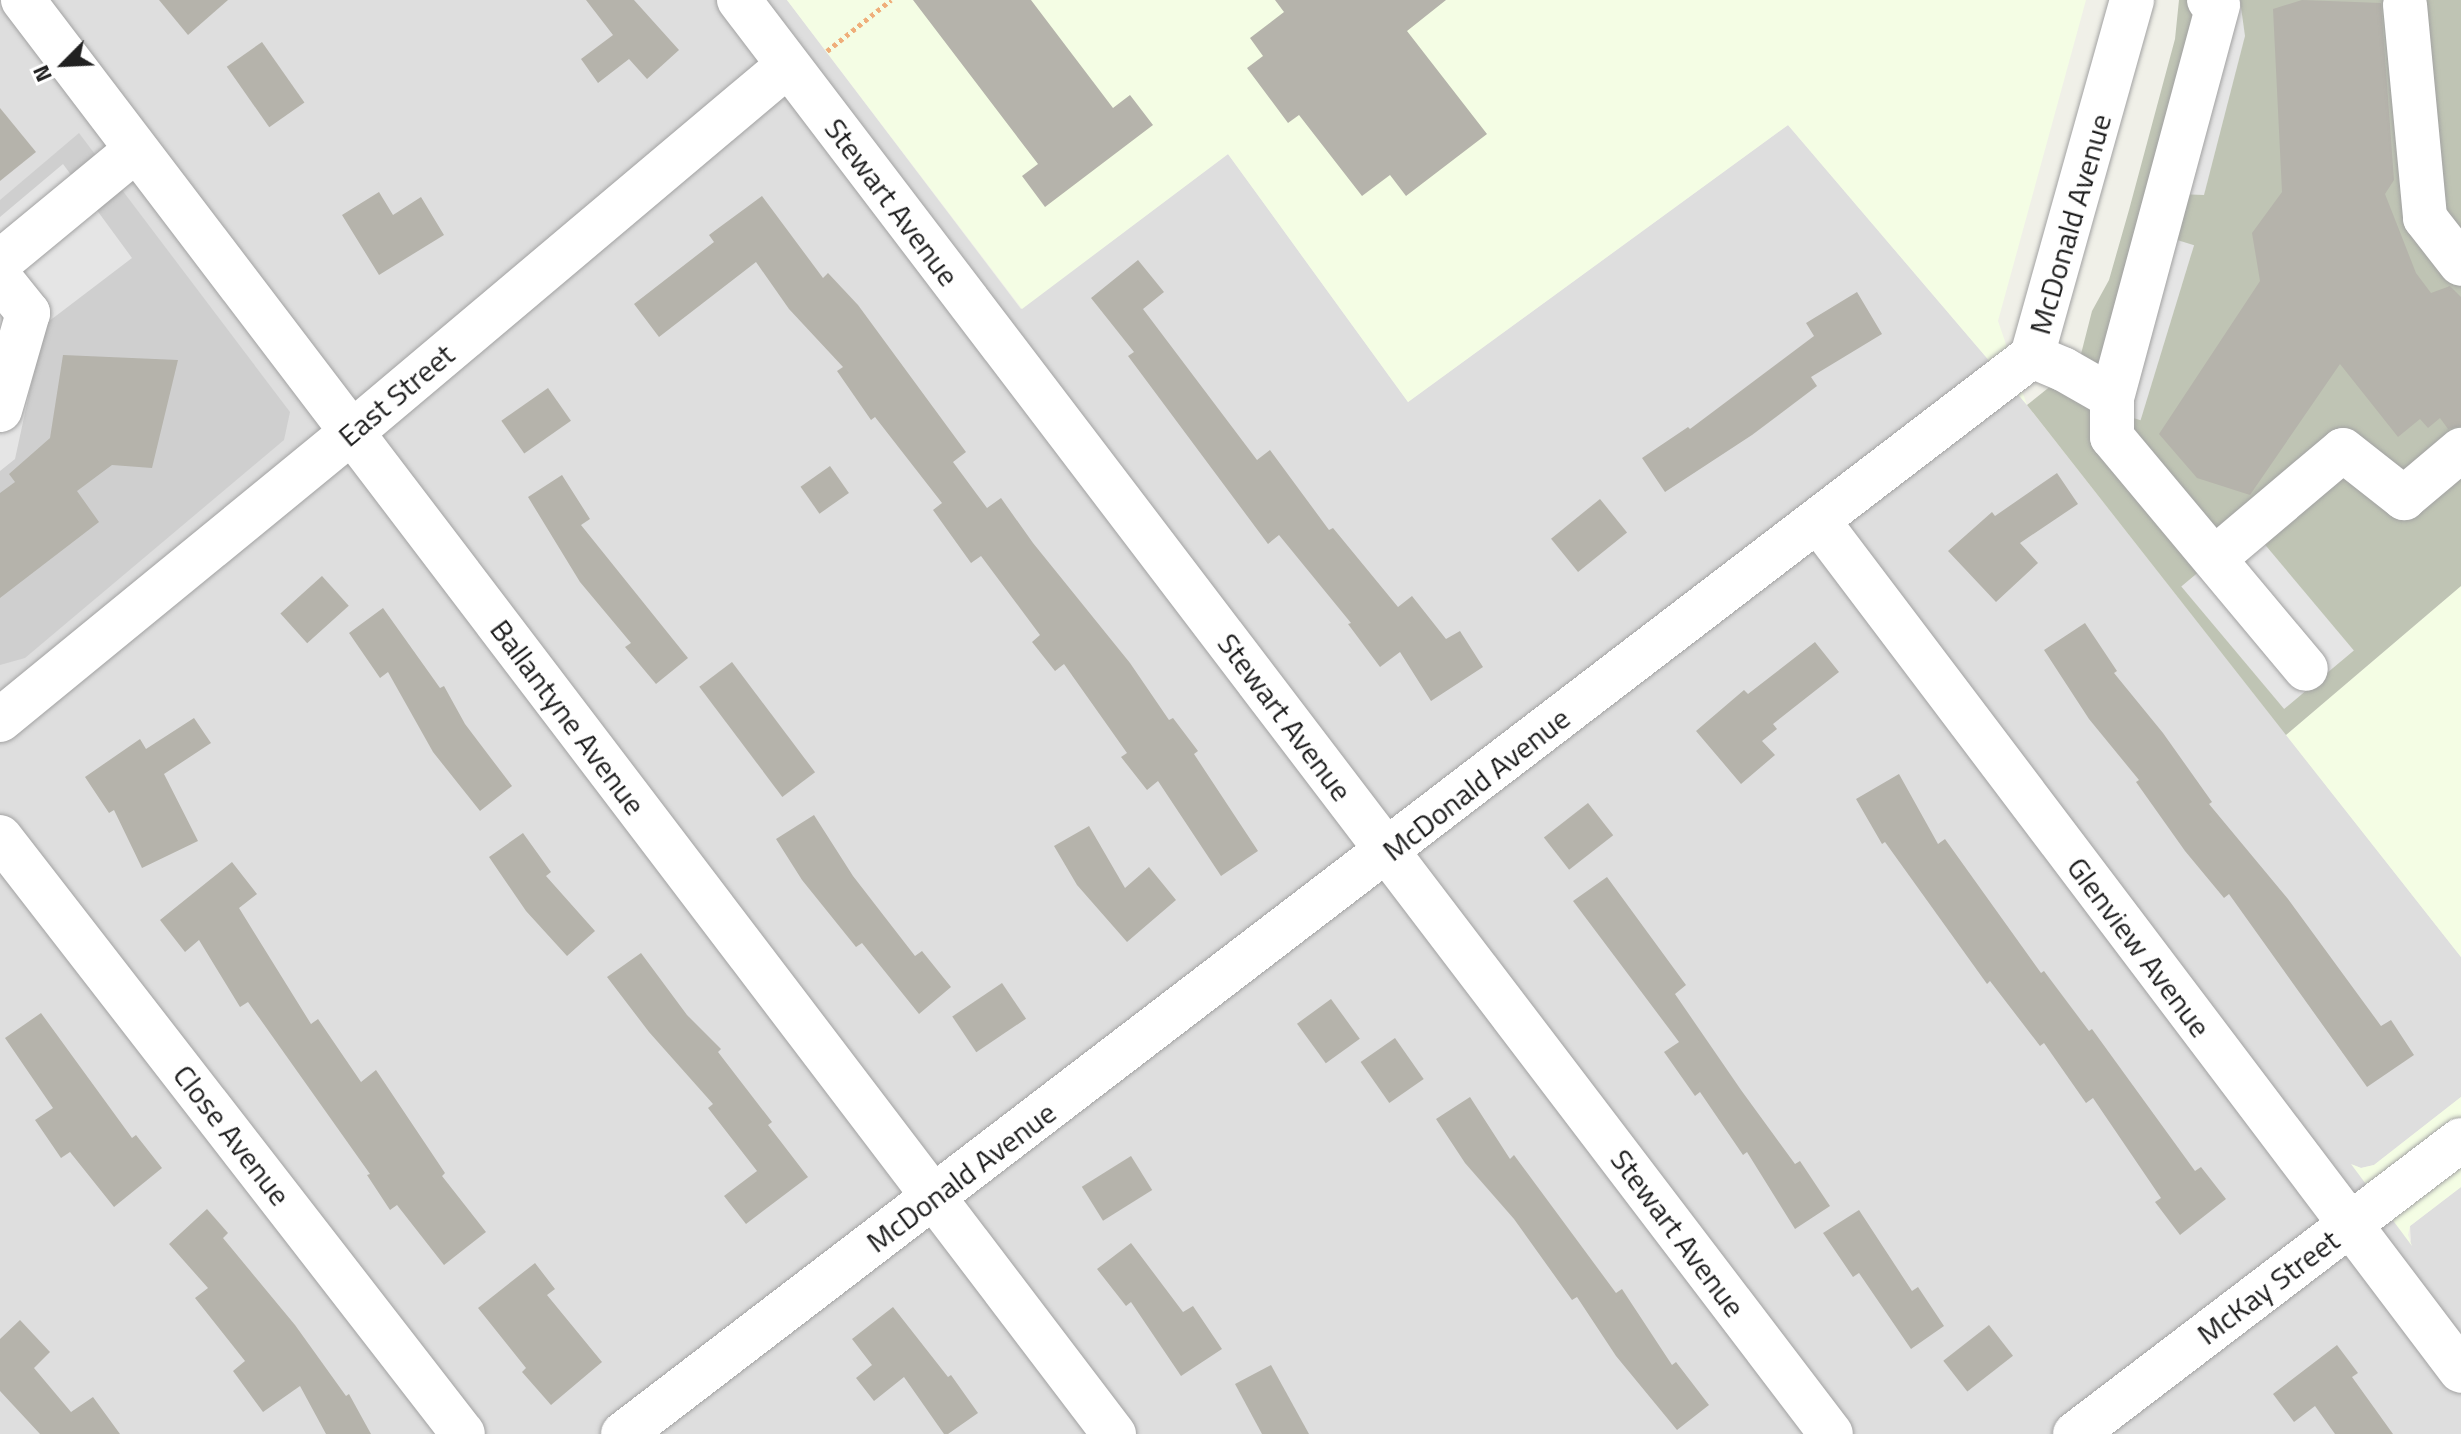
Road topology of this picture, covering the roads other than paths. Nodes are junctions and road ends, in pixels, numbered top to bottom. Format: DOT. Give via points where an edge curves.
graph roads {
  1 [pos="23,0"];
  2 [pos="739,0"];
  3 [pos="2132,0"];
  4 [pos="2209,0"];
  5 [pos="2405,5"];
  6 [pos="806,60"];
  7 [pos="136,150"];
  8 [pos="0,262"];
  9 [pos="2461,264"];
  10 [pos="0,278"];
  11 [pos="2032,356"];
  12 [pos="2112,397"];
  13 [pos="0,410"];
  14 [pos="351,433"];
  15 [pos="2461,450"];
  16 [pos="1819,522"];
  17 [pos="2215,558"];
  18 [pos="2306,669"];
  19 [pos="0,720"];
  20 [pos="0,837"];
  21 [pos="1388,852"];
  22 [pos="2461,1140"];
  23 [pos="934,1197"];
  24 [pos="2349,1225"];
  25 [pos="2461,1371"];
  26 [pos="463,1434"];
  27 [pos="623,1434"];
  28 [pos="1114,1434"];
  29 [pos="1831,1434"];
  30 [pos="2075,1434"];
  1 -- 7 [label="street, Ballantyne Avenue"];
  2 -- 6 [label="street, Stewart Avenue"];
  3 -- 11 [label="street, McDonald Avenue"];
  4 -- 12 [label="street" via="2218,5"];
  5 -- 9 [label="street" via="2425,218"];
  6 -- 14 [label="street, East Street"];
  6 -- 21 [label="street, Stewart Avenue"];
  7 -- 8 [label="street"];
  7 -- 14 [label="street, Ballantyne Avenue"];
  10 -- 13 [label="street" via="28,313"];
  11 -- 12 [label="street"];
  11 -- 16 [label="street, McDonald Avenue"];
  12 -- 17 [label="street" via="2112,437"];
  14 -- 19 [label="street, East Street"];
  14 -- 23 [label="street, Ballantyne Avenue"];
  15 -- 17 [label="street" via="2404,498 2343,450"];
  16 -- 21 [label="street, McDonald Avenue"];
  16 -- 24 [label="street, Glenview Avenue"];
  17 -- 18 [label="street"];
  20 -- 26 [label="street, Close Avenue"];
  21 -- 23 [label="street, McDonald Avenue"];
  21 -- 29 [label="street, Stewart Avenue"];
  22 -- 24 [label="street, McKay Street"];
  23 -- 27 [label="street, McDonald Avenue"];
  23 -- 28 [label="street, Ballantyne Avenue"];
  24 -- 25 [label="street, Glenview Avenue"];
  24 -- 30 [label="street, McKay Street"];
}
